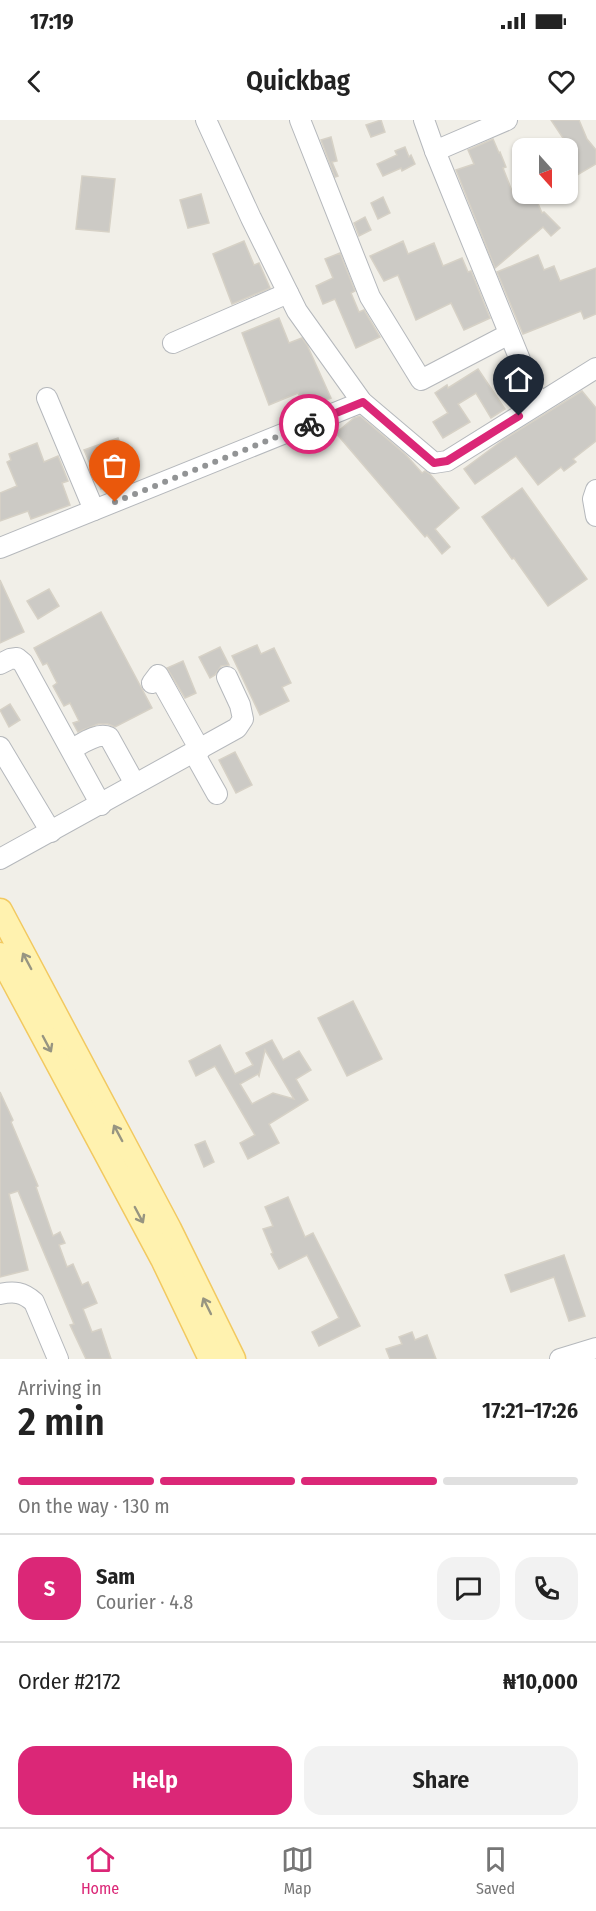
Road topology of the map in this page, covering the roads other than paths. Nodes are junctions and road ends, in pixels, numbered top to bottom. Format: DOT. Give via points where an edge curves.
graph roads {
  1 [pos="206,120"];
  2 [pos="300,120"];
  3 [pos="424,120"];
  4 [pos="507,120"];
  5 [pos="435,151"];
  6 [pos="288,293"];
  7 [pos="509,334"];
  8 [pos="173,343"];
  9 [pos="596,368"];
  10 [pos="47,398"];
  11 [pos="363,402"];
  12 [pos="538,404"];
  13 [pos="596,490"];
  14 [pos="94,510"];
  15 [pos="596,516"];
  16 [pos="0,548"];
  17 [pos="0,664"];
  18 [pos="227,677"];
  19 [pos="152,682"];
  20 [pos="0,747"];
  21 [pos="72,749"];
  22 [pos="197,751"];
  23 [pos="135,784"];
  24 [pos="217,794"];
  25 [pos="101,805"];
  26 [pos="51,832"];
  27 [pos="0,859"];
  28 [pos="0,911"];
  29 [pos="0,955"];
  30 [pos="0,1294"];
  31 [pos="596,1348"];
  32 [pos="58,1359"];
  33 [pos="211,1359"];
  34 [pos="233,1359"];
  35 [pos="560,1359"];
  1 -- 6 [label="street"];
  2 -- 7 [label="street" via="370,297 421,380"];
  3 -- 5 [label="street"];
  4 -- 5 [label="street"];
  5 -- 7 [label="street"];
  6 -- 8 [label="street"];
  6 -- 11 [label="street"];
  7 -- 12 [label="street"];
  9 -- 12 [label="street"];
  10 -- 14 [label="street"];
  11 -- 12 [label="street" via="434,463 447,461"];
  11 -- 14 [label="street"];
  13 -- 15 [label="street"];
  14 -- 16 [label="street"];
  17 -- 21 [label="street" via="17,658 23,663"];
  18 -- 22 [label="street" via="243,719 237,728"];
  19 -- 22 [label="street" via="158,675"];
  20 -- 26 [label="street"];
  21 -- 23 [label="street" via="96,737 110,737"];
  21 -- 25 [label="street"];
  22 -- 23 [label="street"];
  22 -- 24 [label="street"];
  23 -- 25 [label="street"];
  25 -- 26 [label="street"];
  26 -- 27 [label="street"];
  34 -- 28 [label="main road, one-way" via="169,1229"];
  29 -- 33 [label="main road, one-way" via="163,1259"];
  30 -- 32 [label="street" via="13,1291 34,1302"];
  31 -- 35 [label="street"];
}
